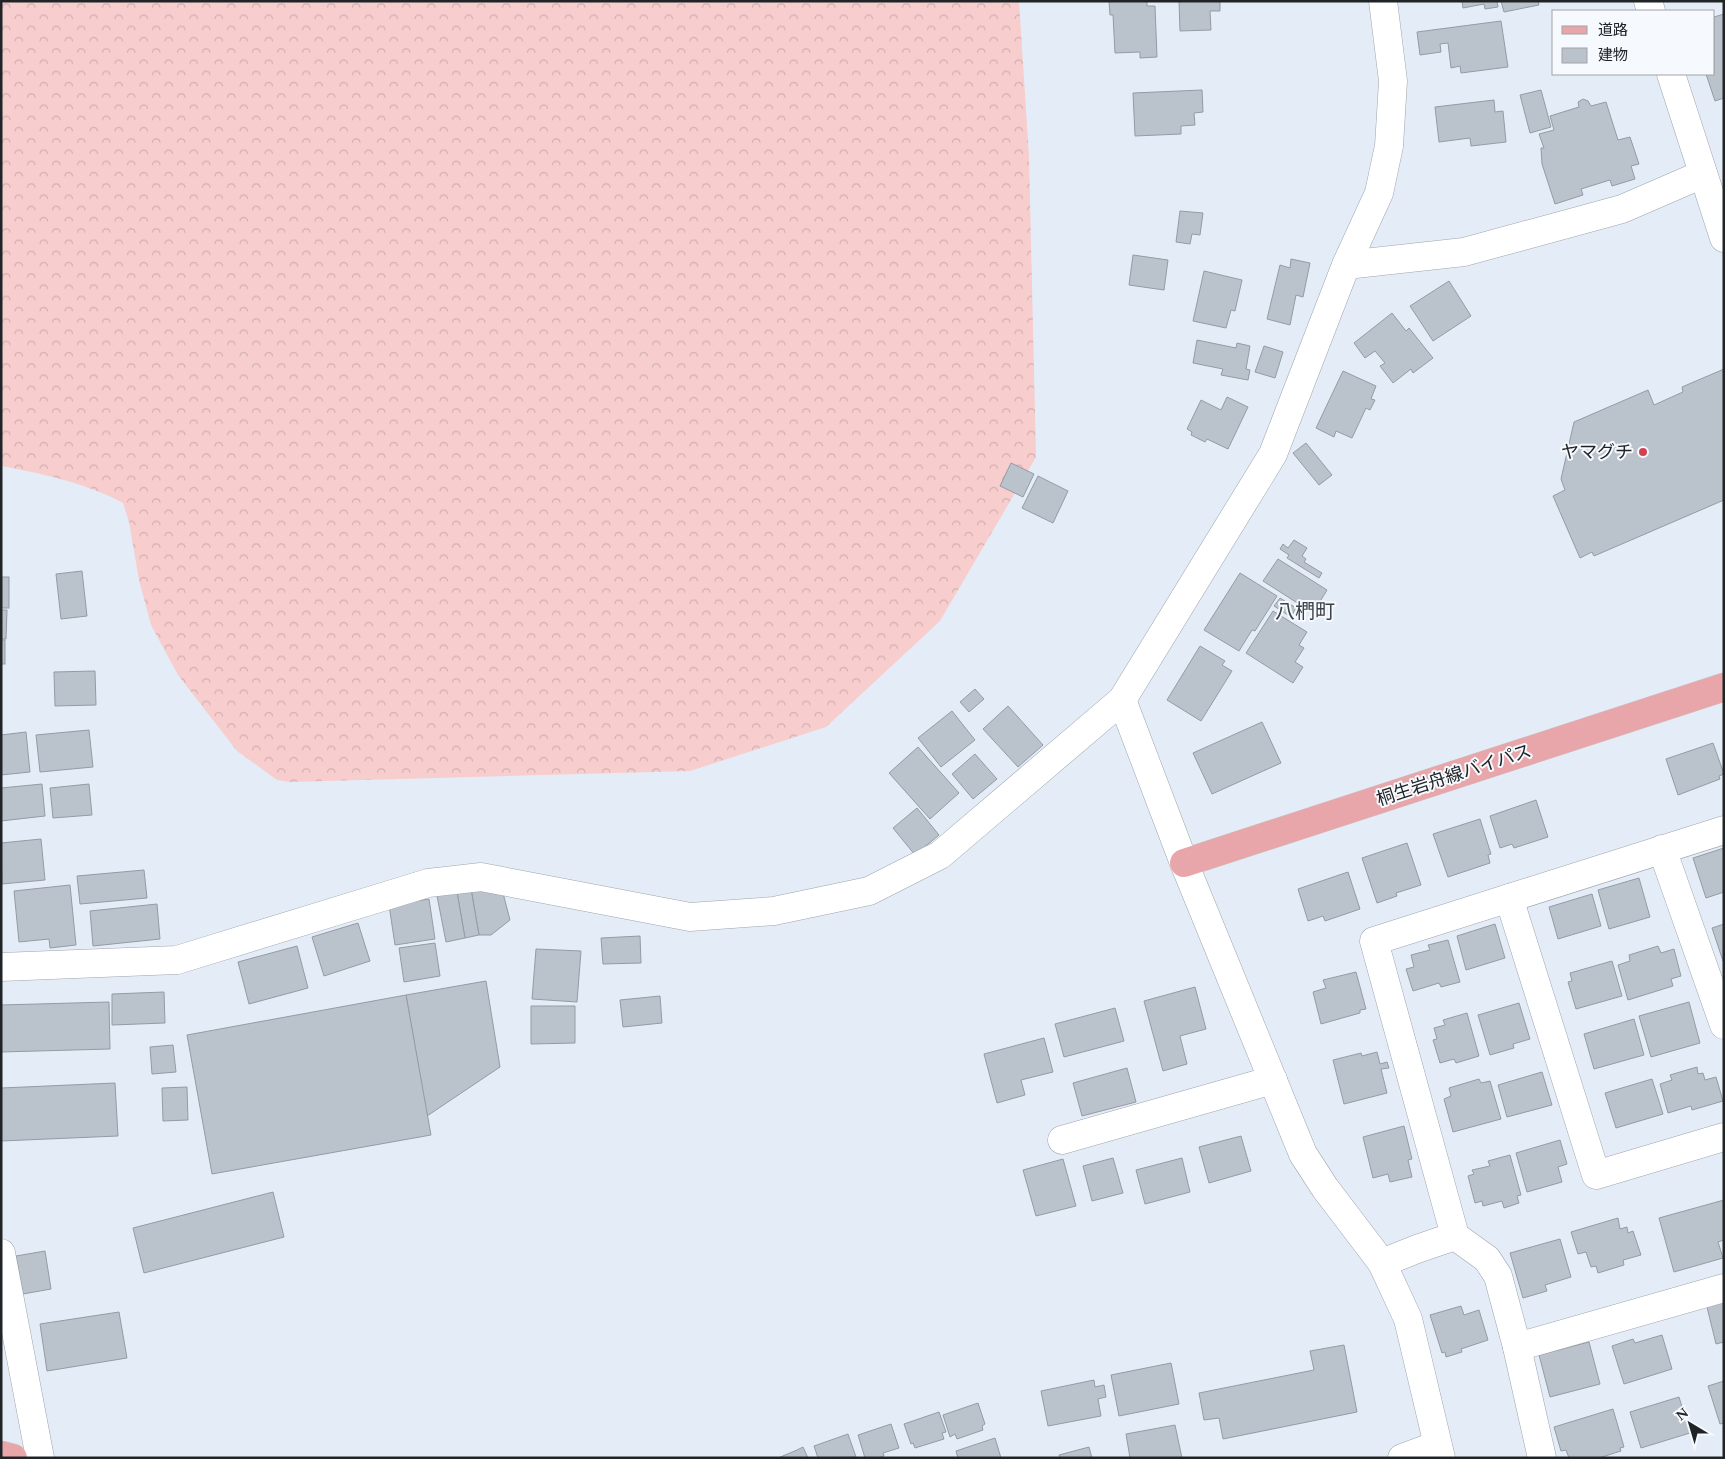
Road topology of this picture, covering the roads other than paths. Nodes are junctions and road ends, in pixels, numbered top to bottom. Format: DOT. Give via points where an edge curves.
graph roads {
  1 [pos="1383,1"];
  2 [pos="1671,75"];
  3 [pos="1703,174"];
  4 [pos="1724,238"];
  5 [pos="1346,264"];
  6 [pos="1724,688"];
  7 [pos="1122,700"];
  8 [pos="1724,830"];
  9 [pos="1662,849"];
  10 [pos="1184,863"];
  11 [pos="1510,898"];
  12 [pos="1,967"];
  13 [pos="1724,1025"];
  14 [pos="1273,1080"];
  15 [pos="1724,1137"];
  16 [pos="1062,1140"];
  17 [pos="1455,1236"];
  18 [pos="1,1253"];
  19 [pos="1382,1263"];
  20 [pos="1724,1288"];
  21 [pos="1517,1347"];
  22 [pos="1439,1451"];
  23 [pos="1,1455"];
  24 [pos="13,1458"];
  25 [pos="40,1458"];
  26 [pos="1402,1458"];
  27 [pos="1542,1458"];
  1 -- 5 [label="street" via="1393,81 1389,146 1379,193"];
  2 -- 3 [label="street"];
  3 -- 4 [label="street"];
  3 -- 5 [label="street" via="1622,209 1464,252"];
  5 -- 7 [label="street" via="1273,454"];
  6 -- 10 [label="main road, 桐生岩舟線バイパス"];
  7 -- 10 [label="street"];
  7 -- 12 [label="street" via="940,854 869,891 774,912 690,917 481,877 428,883 177,960"];
  8 -- 9 [label="street"];
  9 -- 11 [label="street"];
  9 -- 13 [label="street"];
  10 -- 14 [label="street"];
  11 -- 15 [label="street" via="1596,1174"];
  11 -- 17 [label="street" via="1374,941"];
  14 -- 16 [label="street"];
  14 -- 19 [label="street" via="1303,1154"];
  17 -- 19 [label="street"];
  17 -- 21 [label="street" via="1487,1259 1498,1276"];
  18 -- 25 [label="street"];
  19 -- 22 [label="street" via="1408,1319"];
  20 -- 21 [label="street"];
  21 -- 27 [label="street"];
  22 -- 26 [label="street"];
  23 -- 24 [label="main road"];
}
